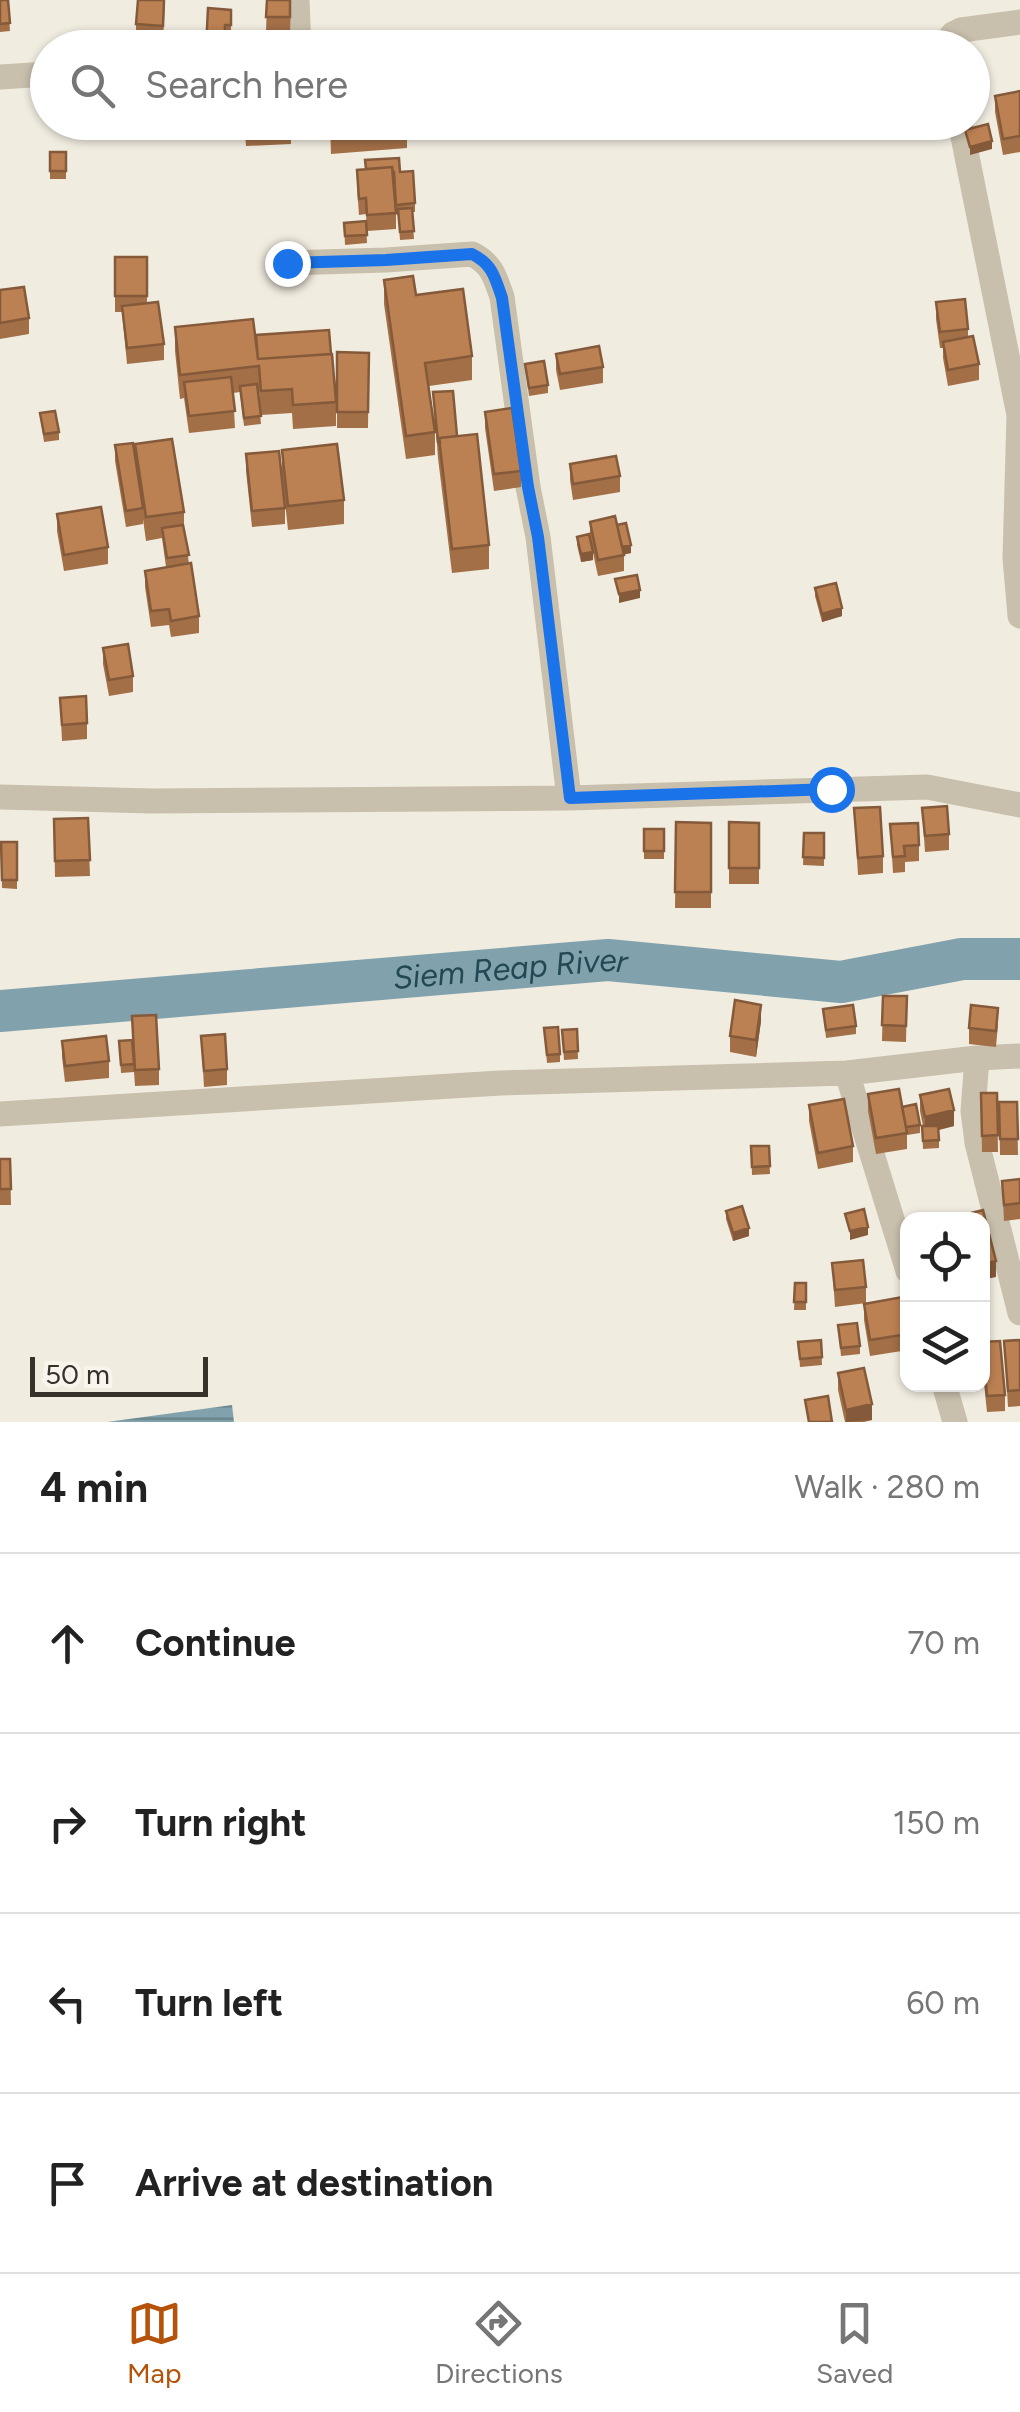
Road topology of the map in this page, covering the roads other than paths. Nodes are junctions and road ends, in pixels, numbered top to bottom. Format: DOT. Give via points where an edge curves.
graph roads {
  1 [pos="297,0"];
  2 [pos="1020,22"];
  3 [pos="298,30"];
  4 [pos="960,30"];
  5 [pos="30,75"];
  6 [pos="0,77"];
  7 [pos="964,140"];
  8 [pos="287,263"];
  9 [pos="1020,616"];
  10 [pos="0,797"];
  11 [pos="570,798"];
  12 [pos="1020,805"];
  13 [pos="1020,1056"];
  14 [pos="977,1058"];
  15 [pos="848,1073"];
  16 [pos="0,1114"];
  17 [pos="900,1245"];
  18 [pos="1020,1313"];
  19 [pos="947,1392"];
  20 [pos="956,1422"];
  1 -- 3 [label="street"];
  2 -- 4 [label="street"];
  5 -- 6 [label="street"];
  7 -- 9 [label="street" via="1018,415"];
  8 -- 11 [label="street" via="472,254 493,270 538,537"];
  10 -- 11 [label="street"];
  11 -- 12 [label="street" via="927,787"];
  13 -- 14 [label="street"];
  14 -- 15 [label="street"];
  14 -- 18 [label="street" via="977,1143"];
  15 -- 16 [label="street" via="500,1084"];
  15 -- 17 [label="street"];
  19 -- 20 [label="street"];
}
